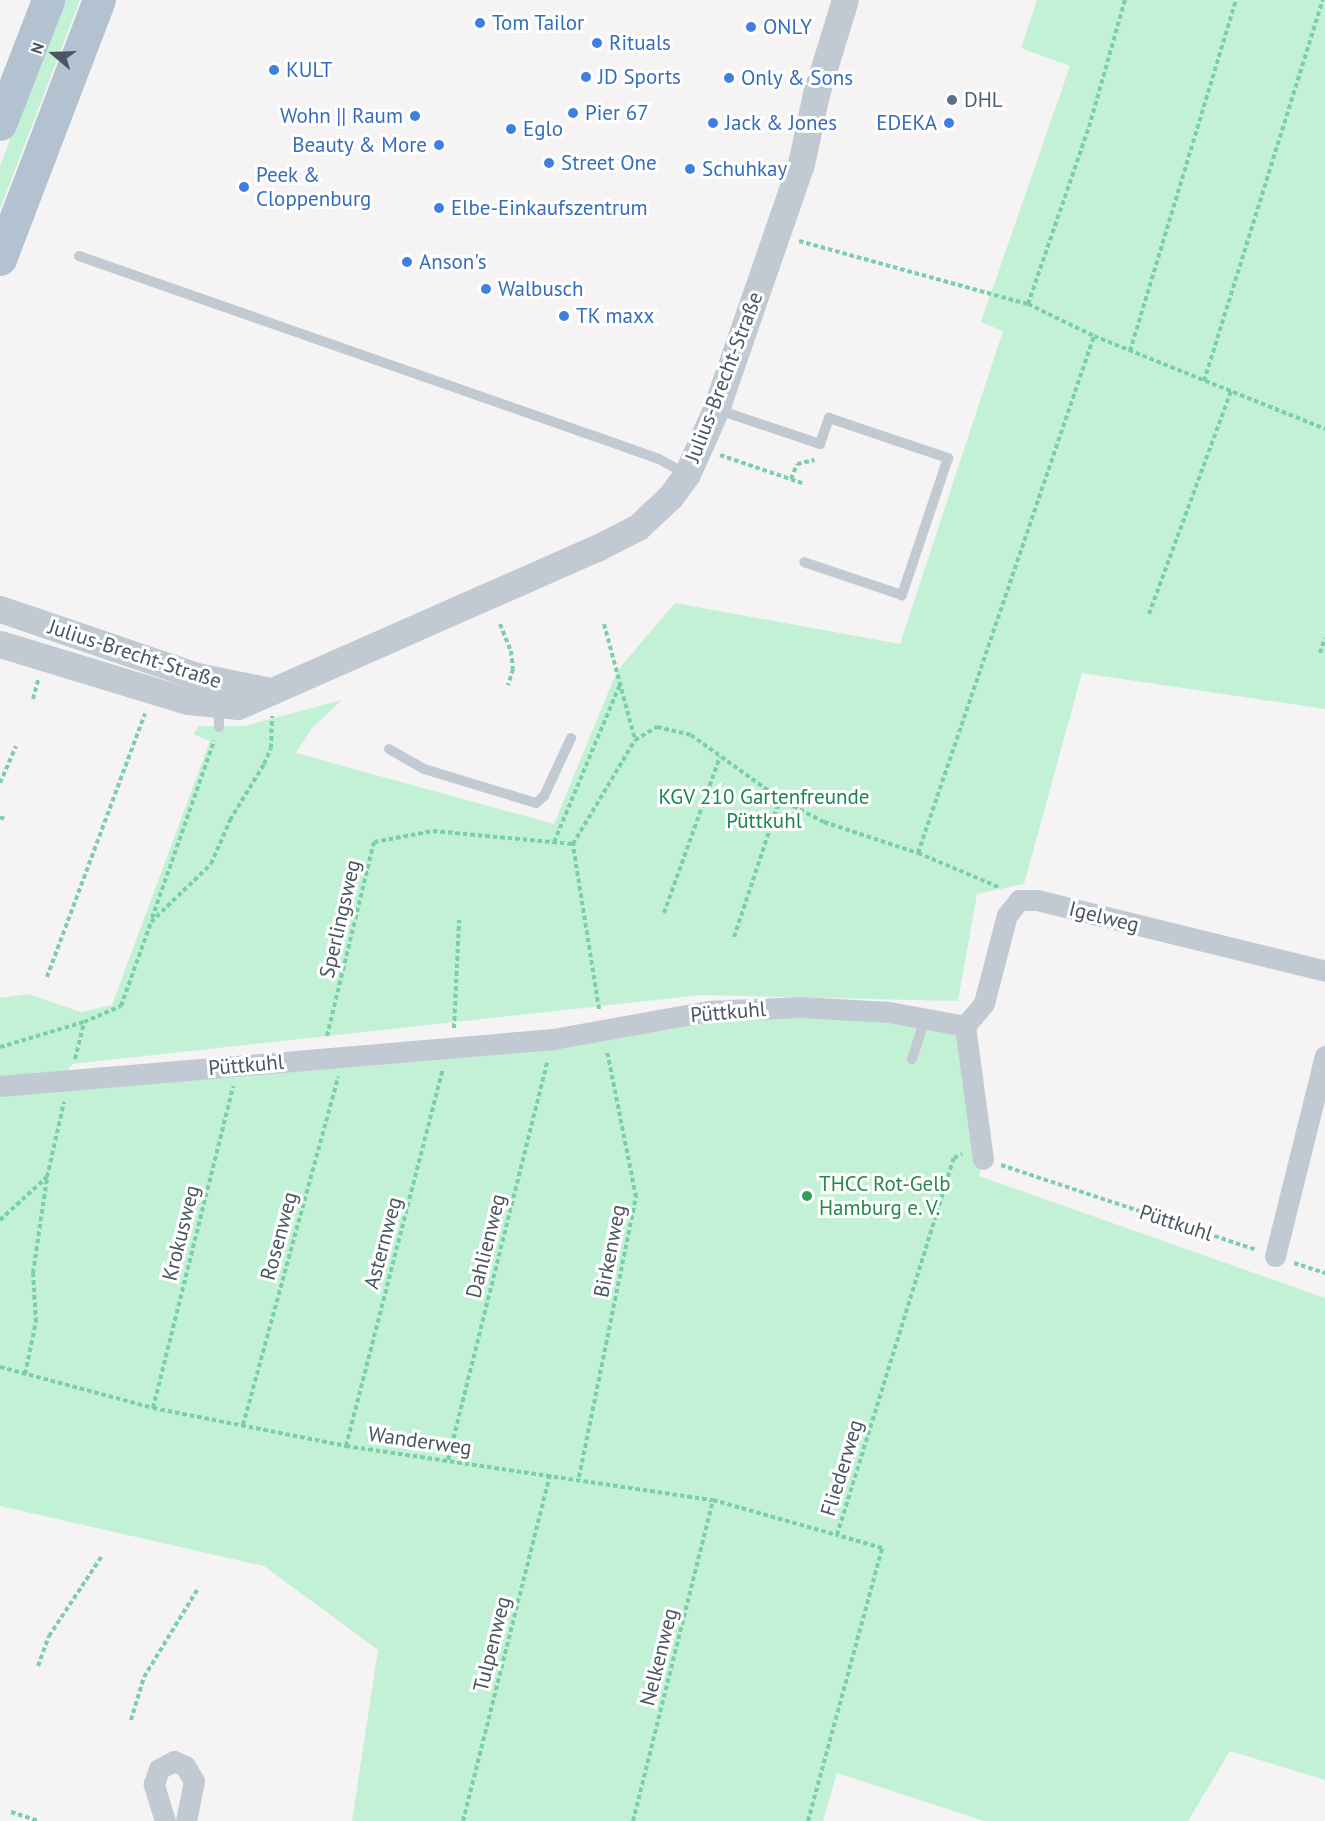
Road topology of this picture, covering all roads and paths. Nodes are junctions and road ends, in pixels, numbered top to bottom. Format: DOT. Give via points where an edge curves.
graph roads {
  1 [pos="48,0"];
  2 [pos="99,0"];
  3 [pos="845,0"];
  4 [pos="1125,0"];
  5 [pos="1236,0"];
  6 [pos="1323,0"];
  7 [pos="0,124"];
  8 [pos="777,235"];
  9 [pos="79,256"];
  10 [pos="0,259"];
  11 [pos="1028,304"];
  12 [pos="1094,336"];
  13 [pos="1130,351"];
  14 [pos="1204,381"];
  15 [pos="1231,392"];
  16 [pos="716,409"];
  17 [pos="1325,429"];
  18 [pos="820,444"];
  19 [pos="700,448"];
  20 [pos="687,474"];
  21 [pos="791,479"];
  22 [pos="802,483"];
  23 [pos="804,562"];
  24 [pos="0,609"];
  25 [pos="1149,614"];
  26 [pos="500,624"];
  27 [pos="604,624"];
  28 [pos="1325,638"];
  29 [pos="0,644"];
  30 [pos="1320,653"];
  31 [pos="38,680"];
  32 [pos="620,684"];
  33 [pos="508,686"];
  34 [pos="33,699"];
  35 [pos="272,702"];
  36 [pos="146,711"];
  37 [pos="218,717"];
  38 [pos="571,738"];
  39 [pos="634,740"];
  40 [pos="16,746"];
  41 [pos="389,749"];
  42 [pos="720,757"];
  43 [pos="0,766"];
  44 [pos="6,767"];
  45 [pos="0,783"];
  46 [pos="780,799"];
  47 [pos="554,843"];
  48 [pos="573,844"];
  49 [pos="918,853"];
  50 [pos="1019,900"];
  51 [pos="664,913"];
  52 [pos="459,920"];
  53 [pos="151,922"];
  54 [pos="734,938"];
  55 [pos="1325,971"];
  56 [pos="47,977"];
  57 [pos="925,1018"];
  58 [pos="84,1022"];
  59 [pos="965,1026"];
  60 [pos="603,1031"];
  61 [pos="553,1039"];
  62 [pos="0,1047"];
  63 [pos="451,1047"];
  64 [pos="344,1056"];
  65 [pos="1325,1056"];
  66 [pos="322,1059"];
  67 [pos="912,1059"];
  68 [pos="238,1066"];
  69 [pos="69,1081"];
  70 [pos="0,1086"];
  71 [pos="983,1159"];
  72 [pos="47,1177"];
  73 [pos="0,1220"];
  74 [pos="1275,1256"];
  75 [pos="1325,1273"];
  76 [pos="0,1367"];
  77 [pos="25,1374"];
  78 [pos="153,1408"];
  79 [pos="243,1425"];
  80 [pos="346,1446"];
  81 [pos="448,1460"];
  82 [pos="550,1474"];
  83 [pos="579,1478"];
  84 [pos="713,1500"];
  85 [pos="837,1535"];
  86 [pos="102,1556"];
  87 [pos="199,1587"];
  88 [pos="38,1666"];
  89 [pos="130,1720"];
  90 [pos="11,1812"];
  91 [pos="38,1821"];
  92 [pos="165,1821"];
  93 [pos="186,1821"];
  94 [pos="463,1821"];
  95 [pos="633,1821"];
  96 [pos="808,1821"];
  1 -- 7 [label="main road"];
  2 -- 10 [label="main road"];
  3 -- 8 [label="street, Julius-Brecht-Straße" via="816,94 801,164"];
  4 -- 11 [label="path" via="1089,127"];
  5 -- 13 [label="path"];
  6 -- 14 [label="path"];
  8 -- 11 [label="path"];
  8 -- 16 [label="street, Julius-Brecht-Straße"];
  9 -- 20 [label="lane" via="616,443"];
  11 -- 12 [label="path"];
  12 -- 13 [label="path"];
  12 -- 49 [label="path"];
  13 -- 14 [label="path"];
  14 -- 15 [label="path"];
  15 -- 17 [label="path"];
  15 -- 25 [label="path"];
  16 -- 18 [label="lane"];
  16 -- 19 [label="street, Julius-Brecht-Straße"];
  18 -- 21 [label="path" via="815,461 797,464"];
  18 -- 23 [label="lane" via="829,418 948,458 902,596"];
  19 -- 20 [label="street, Julius-Brecht-Straße"];
  19 -- 21 [label="path"];
  20 -- 35 [label="street, Julius-Brecht-Straße" via="657,510 622,536"];
  21 -- 22 [label="path"];
  24 -- 35 [label="street, Julius-Brecht-Straße"];
  26 -- 33 [label="path" via="511,651 513,669"];
  27 -- 32 [label="path"];
  28 -- 30 [label="path"];
  29 -- 37 [label="street, Julius-Brecht-Straße"];
  31 -- 34 [label="path"];
  32 -- 39 [label="path"];
  32 -- 47 [label="path"];
  35 -- 37 [label="street, Julius-Brecht-Straße" via="238,706"];
  35 -- 53 [label="path" via="271,747 211,864"];
  36 -- 56 [label="path"];
  37 -- 53 [label="path"];
  38 -- 41 [label="lane" via="544,796 536,803 424,769"];
  39 -- 42 [label="path" via="657,727 676,729"];
  39 -- 48 [label="path"];
  40 -- 44 [label="path"];
  42 -- 46 [label="path"];
  42 -- 51 [label="path"];
  43 -- 44 [label="path"];
  44 -- 45 [label="path"];
  46 -- 49 [label="path" via="824,822"];
  46 -- 54 [label="path"];
  47 -- 48 [label="path, Sperlingsweg"];
  47 -- 66 [label="path, Sperlingsweg" via="433,831 374,842"];
  48 -- 60 [label="path, Birkenweg"];
  49 -- 50 [label="path" via="989,880"];
  50 -- 55 [label="street, Igelweg" via="1037,900"];
  50 -- 59 [label="street" via="1007,915 984,1003"];
  52 -- 63 [label="path, Asternweg"];
  53 -- 58 [label="path" via="121,1006"];
  57 -- 59 [label="street, Püttkuhl"];
  57 -- 60 [label="street, Püttkuhl" via="799,1007 744,1009 708,1011"];
  57 -- 67 [label="lane"];
  58 -- 62 [label="path"];
  58 -- 69 [label="path"];
  59 -- 71 [label="street"];
  60 -- 61 [label="street, Püttkuhl"];
  60 -- 83 [label="path, Birkenweg" via="636,1197"];
  61 -- 63 [label="street, Püttkuhl"];
  61 -- 81 [label="path, Dahlienweg"];
  63 -- 64 [label="street, Püttkuhl"];
  63 -- 80 [label="path, Asternweg"];
  64 -- 66 [label="street, Püttkuhl"];
  64 -- 79 [label="path, Rosenweg"];
  65 -- 74 [label="street"];
  66 -- 68 [label="street, Püttkuhl"];
  68 -- 69 [label="street, Püttkuhl"];
  68 -- 78 [label="path, Krokusweg"];
  69 -- 70 [label="street, Püttkuhl"];
  69 -- 72 [label="path"];
  71 -- 74 [label="path, Püttkuhl"];
  71 -- 85 [label="path, Fliederweg" via="962,1154 954,1158"];
  72 -- 73 [label="path"];
  72 -- 77 [label="path" via="33,1273 36,1322"];
  74 -- 75 [label="path, Püttkuhl"];
  76 -- 77 [label="path, Wanderweg"];
  77 -- 78 [label="path, Wanderweg"];
  78 -- 79 [label="path, Wanderweg"];
  79 -- 80 [label="path, Wanderweg"];
  80 -- 81 [label="path, Wanderweg"];
  81 -- 82 [label="path, Wanderweg"];
  82 -- 83 [label="path, Wanderweg"];
  82 -- 94 [label="path, Tulpenweg"];
  83 -- 84 [label="path, Wanderweg"];
  84 -- 85 [label="path, Wanderweg"];
  84 -- 95 [label="path, Nelkenweg"];
  85 -- 96 [label="path, Fliederweg" via="882,1548"];
  86 -- 88 [label="path" via="49,1636"];
  87 -- 89 [label="path" via="144,1677"];
  90 -- 91 [label="path"];
  92 -- 93 [label="street" via="154,1784 159,1769 174,1761 185,1766 194,1781"];
}
